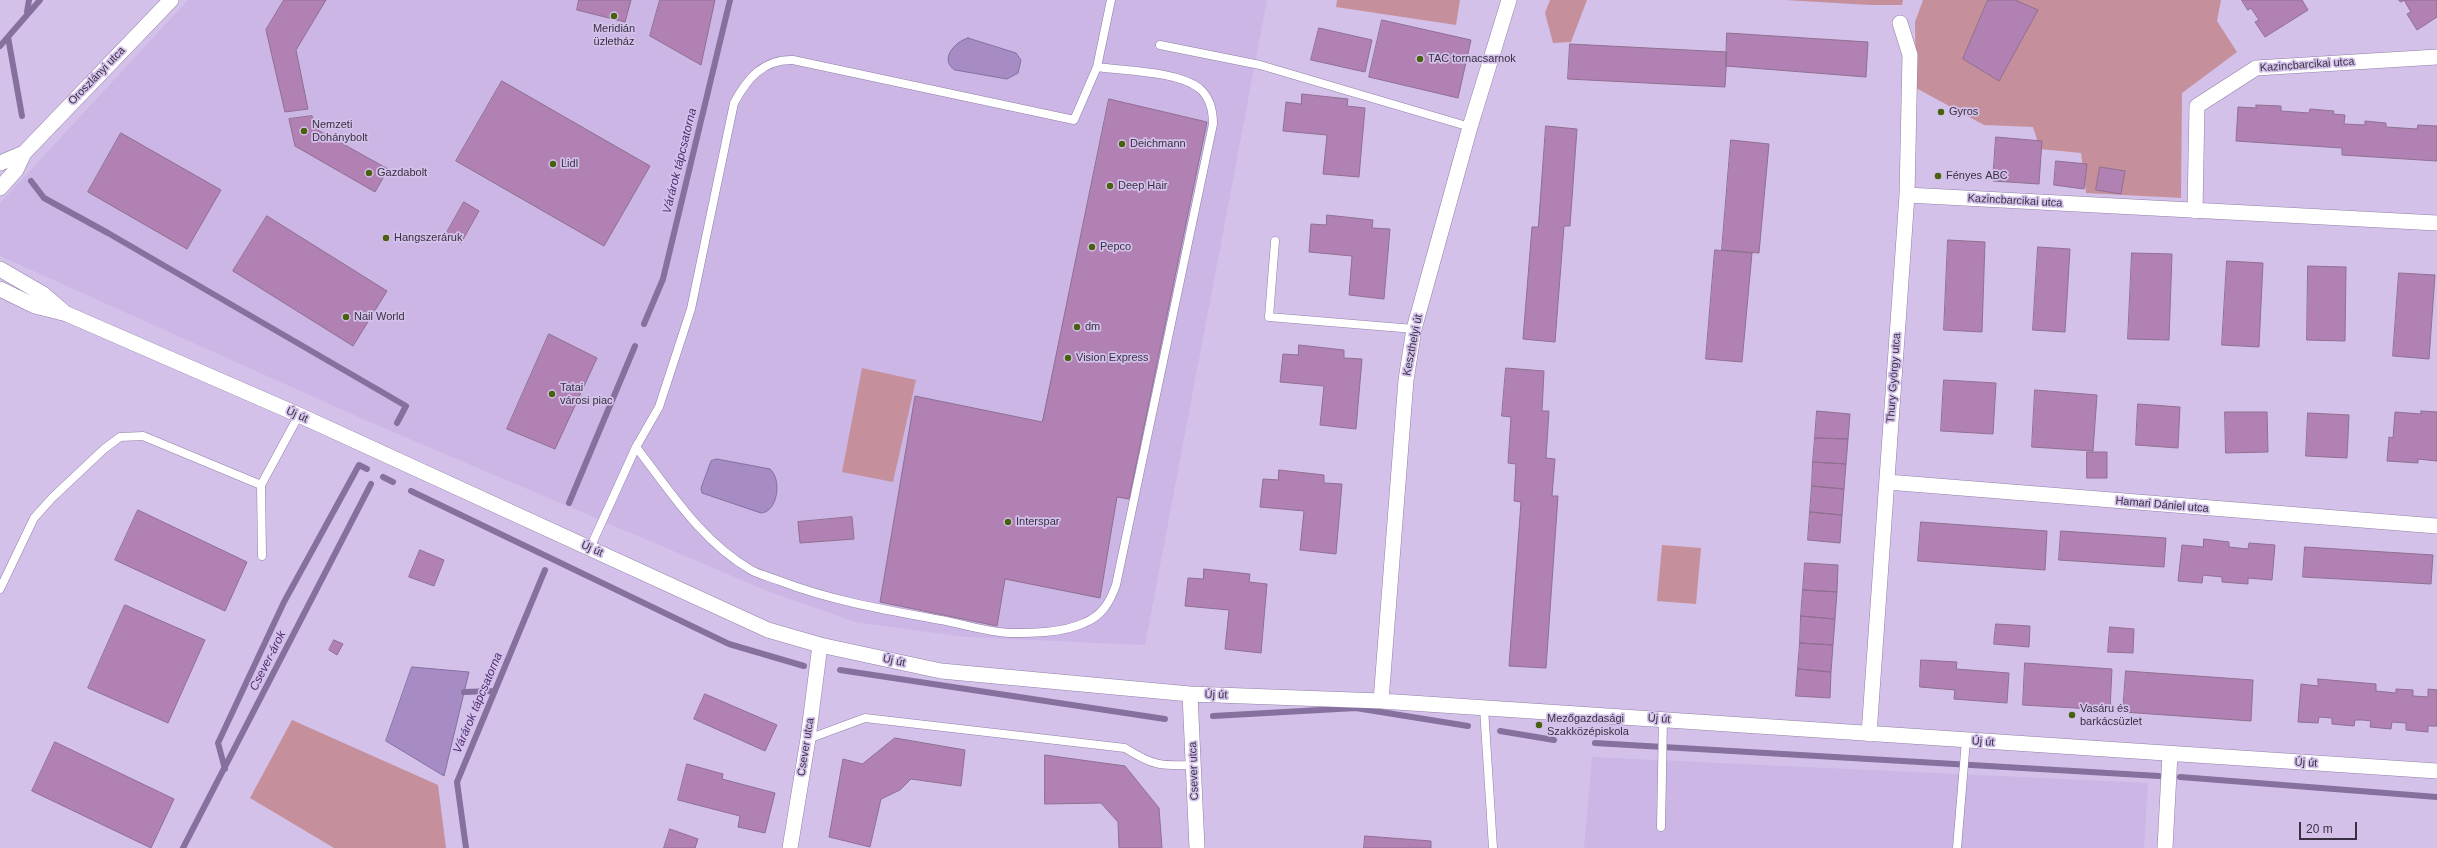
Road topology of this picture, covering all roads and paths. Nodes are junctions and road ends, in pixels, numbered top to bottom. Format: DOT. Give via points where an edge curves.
graph roads {
  1 [pos="170,0"];
  2 [pos="1111,0"];
  3 [pos="1509,0"];
  4 [pos="1900,22"];
  5 [pos="1160,45"];
  6 [pos="2437,57"];
  7 [pos="1097,67"];
  8 [pos="1470,127"];
  9 [pos="24,153"];
  10 [pos="0,163"];
  11 [pos="0,188"];
  12 [pos="1906,196"];
  13 [pos="2195,211"];
  14 [pos="2437,223"];
  15 [pos="1275,242"];
  16 [pos="0,269"];
  17 [pos="0,289"];
  18 [pos="67,314"];
  19 [pos="1414,329"];
  20 [pos="299,415"];
  21 [pos="636,447"];
  22 [pos="1886,482"];
  23 [pos="261,485"];
  24 [pos="2437,526"];
  25 [pos="590,548"];
  26 [pos="262,556"];
  27 [pos="0,589"];
  28 [pos="820,645"];
  29 [pos="1190,694"];
  30 [pos="1381,701"];
  31 [pos="1484,708"];
  32 [pos="1663,719"];
  33 [pos="1869,734"];
  34 [pos="808,739"];
  35 [pos="1966,748"];
  36 [pos="2170,754"];
  37 [pos="1194,765"];
  38 [pos="2437,771"];
  39 [pos="1660,827"];
  40 [pos="790,848"];
  41 [pos="1197,848"];
  42 [pos="1493,848"];
  43 [pos="1957,848"];
  44 [pos="2165,848"];
  1 -- 9 [label="street, Oroszlányi utca"];
  2 -- 7 [label="lane"];
  3 -- 8 [label="street, Keszthelyi út"];
  4 -- 12 [label="street, Thury György utca" via="1910,55"];
  5 -- 8 [label="lane" via="1260,65"];
  6 -- 13 [label="street, Kazincbarcikai utca" via="2256,68 2197,106"];
  7 -- 21 [label="lane" via="1074,120 793,60 774,62 751,76 734,103 691,310 659,407"];
  7 -- 21 [label="lane" via="1172,78 1193,84 1200,89 1213,110 1213,124 1116,585 1110,601 1101,612 1072,627 1048,632 1008,632 856,605 797,588 752,570 709,539 680,506"];
  8 -- 19 [label="street, Keszthelyi út"];
  9 -- 10 [label="street, Oroszlányi utca"];
  9 -- 11 [label="street, Oroszlányi utca" via="16,170"];
  12 -- 13 [label="street, Kazincbarcikai utca"];
  12 -- 22 [label="street, Thury György utca"];
  13 -- 14 [label="street, Kazincbarcikai utca"];
  15 -- 19 [label="lane" via="1269,317"];
  16 -- 18 [label="street, Új út" via="43,294"];
  17 -- 18 [label="street, Új út" via="35,306"];
  18 -- 20 [label="street, Új út"];
  19 -- 30 [label="street, Keszthelyi út" via="1406,380"];
  20 -- 23 [label="lane"];
  20 -- 25 [label="street, Új út"];
  21 -- 25 [label="lane"];
  22 -- 24 [label="street, Hamari Dániel utca"];
  22 -- 33 [label="street, Thury György utca"];
  23 -- 26 [label="lane"];
  23 -- 27 [label="lane" via="143,436 120,437 58,492 34,518"];
  25 -- 28 [label="street, Új út" via="768,630"];
  28 -- 29 [label="street, Új út" via="941,671"];
  28 -- 34 [label="street, Csever utca"];
  29 -- 30 [label="street, Új út"];
  29 -- 37 [label="street, Csever utca"];
  30 -- 31 [label="street, Új út"];
  31 -- 32 [label="street, Új út"];
  31 -- 42 [label="lane"];
  32 -- 33 [label="street, Új út"];
  32 -- 39 [label="lane"];
  33 -- 35 [label="street, Új út"];
  34 -- 37 [label="lane" via="865,718 1125,748 1145,760 1163,766"];
  34 -- 40 [label="street, Csever utca"];
  35 -- 36 [label="street, Új út"];
  35 -- 43 [label="lane"];
  36 -- 38 [label="street, Új út"];
  36 -- 44 [label="street"];
  37 -- 41 [label="street, Csever utca"];
}
